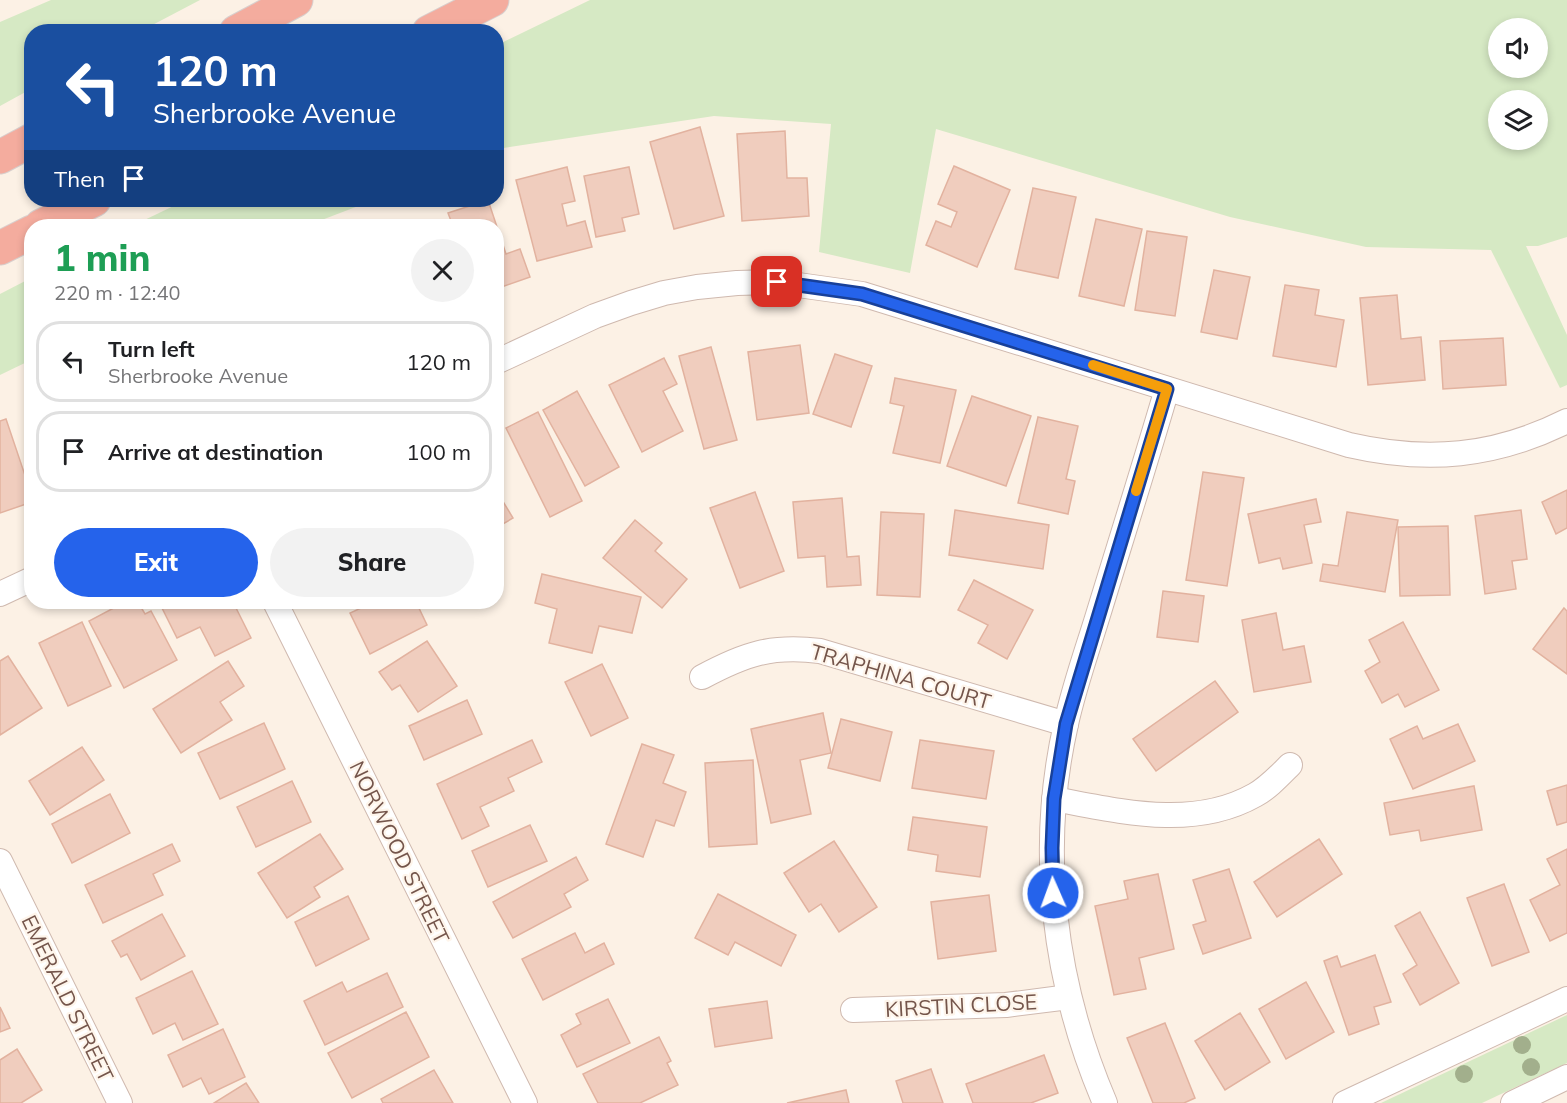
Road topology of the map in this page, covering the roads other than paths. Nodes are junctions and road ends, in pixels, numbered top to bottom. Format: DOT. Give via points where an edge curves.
graph roads {
  1 [pos="296,0"];
  2 [pos="492,0"];
  3 [pos="251,24"];
  4 [pos="445,24"];
  5 [pos="24,144"];
  6 [pos="0,157"];
  7 [pos="80,207"];
  8 [pos="55,219"];
  9 [pos="24,236"];
  10 [pos="0,248"];
  11 [pos="504,358"];
  12 [pos="1167,389"];
  13 [pos="1567,421"];
  14 [pos="24,583"];
  15 [pos="0,594"];
  16 [pos="278,609"];
  17 [pos="702,677"];
  18 [pos="1066,724"];
  19 [pos="1290,765"];
  20 [pos="1054,799"];
  21 [pos="0,861"];
  22 [pos="1069,997"];
  23 [pos="1567,999"];
  24 [pos="853,1010"];
  25 [pos="1567,1077"];
  26 [pos="120,1103"];
  27 [pos="525,1103"];
  28 [pos="1105,1103"];
  29 [pos="1345,1103"];
  30 [pos="1513,1103"];
  1 -- 3 [label="highway"];
  2 -- 4 [label="highway"];
  5 -- 6 [label="highway"];
  7 -- 8 [label="highway"];
  9 -- 10 [label="highway"];
  11 -- 12 [label="street" via="595,316 653,296 697,287 777,282 862,294"];
  12 -- 13 [label="street" via="1382,453 1445,456 1480,452 1531,438"];
  12 -- 18 [label="street"];
  14 -- 15 [label="street"];
  16 -- 27 [label="street, NORWOOD STREET"];
  17 -- 18 [label="street, TRAPHINA COURT" via="766,650 820,651"];
  18 -- 20 [label="street"];
  19 -- 20 [label="street" via="1256,794 1198,814 1136,813"];
  20 -- 22 [label="street" via="1054,903"];
  21 -- 26 [label="street, EMERALD STREET"];
  22 -- 24 [label="street, KIRSTIN CLOSE" via="1006,1005"];
  22 -- 28 [label="street"];
  23 -- 29 [label="street"];
  25 -- 30 [label="street"];
}
